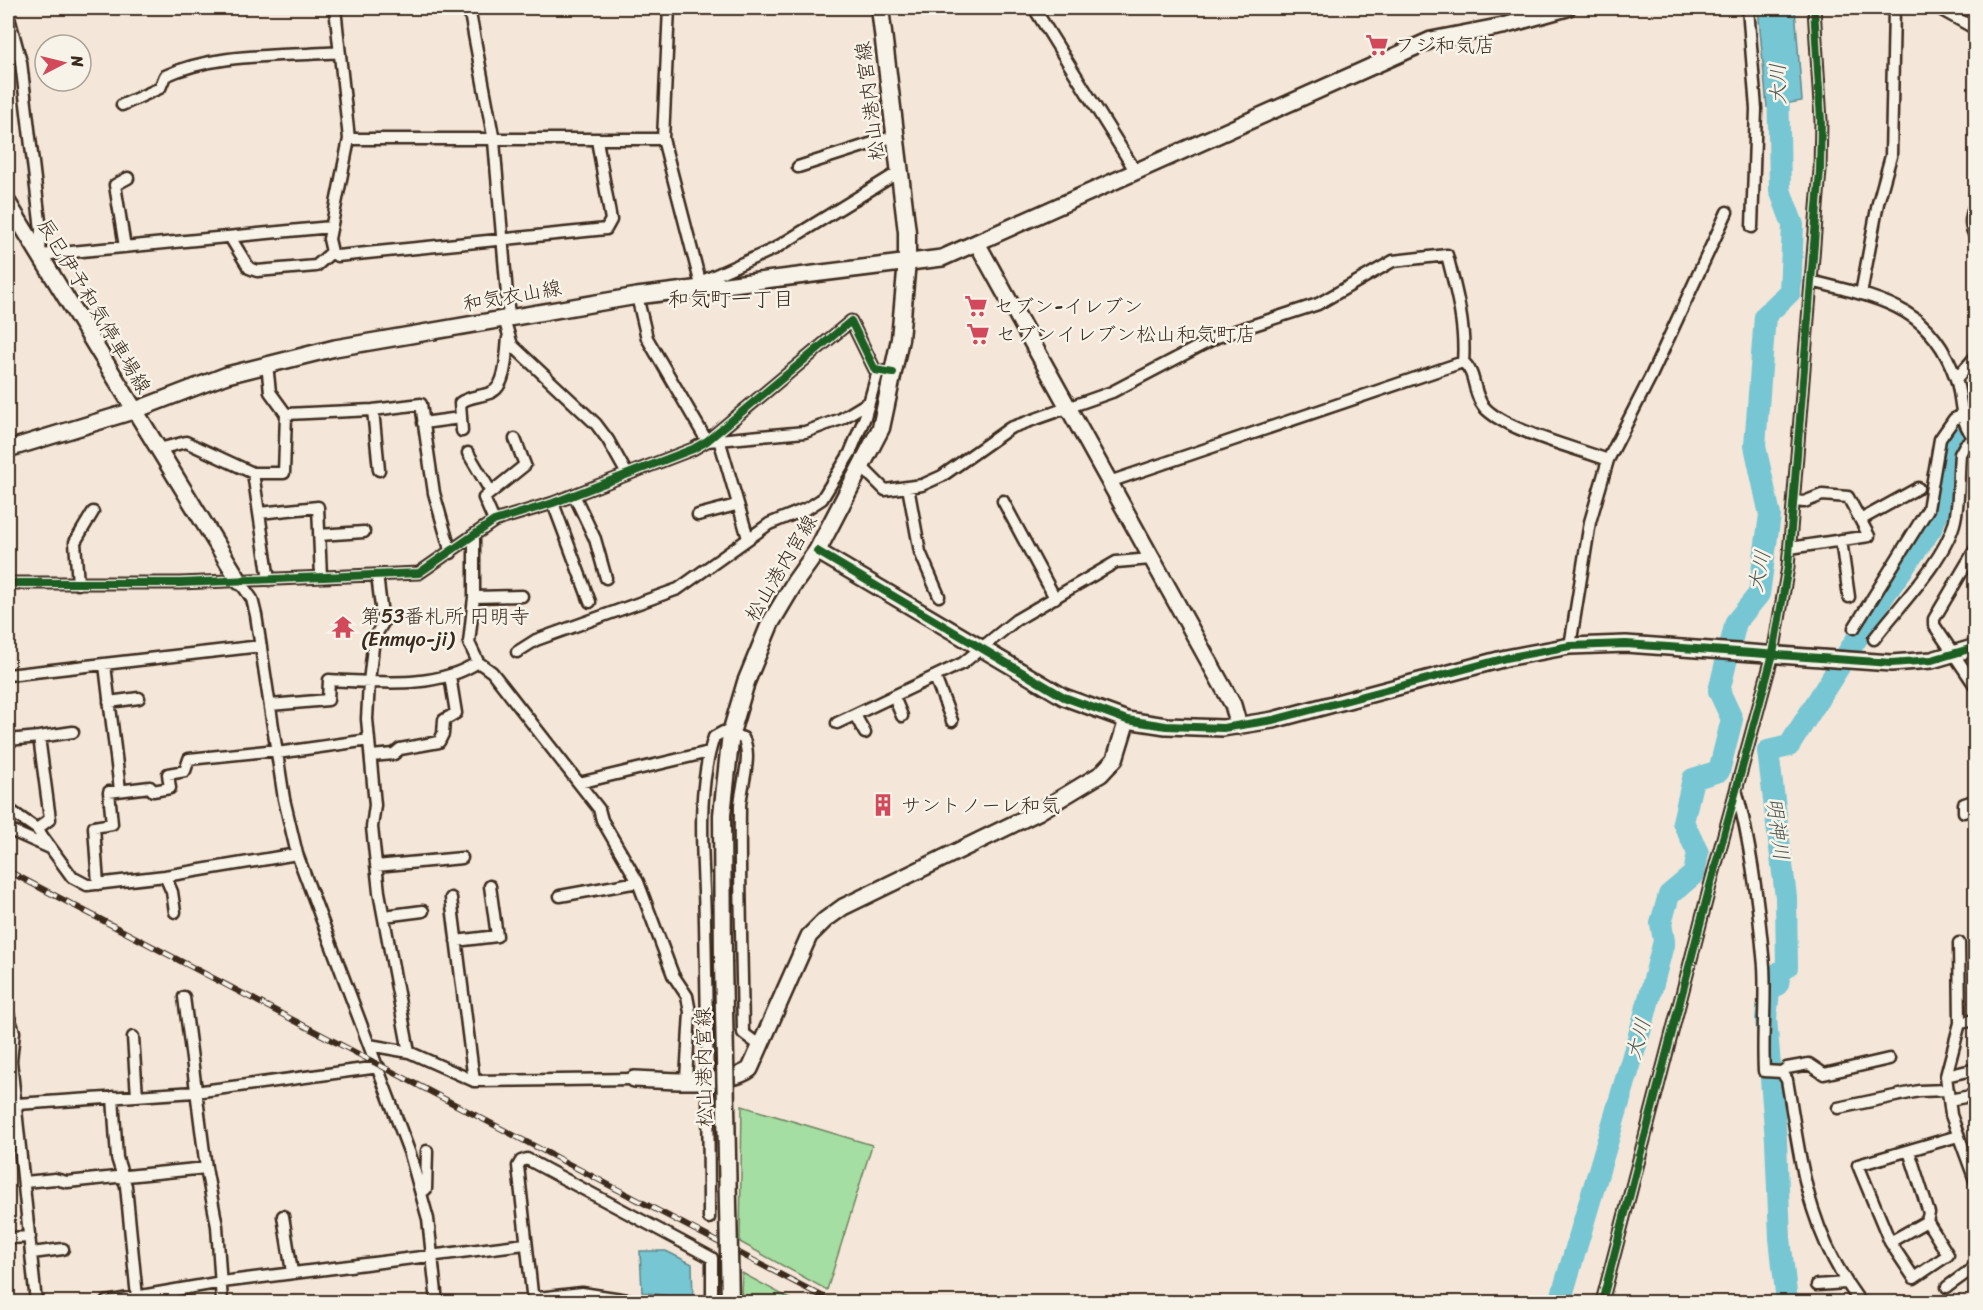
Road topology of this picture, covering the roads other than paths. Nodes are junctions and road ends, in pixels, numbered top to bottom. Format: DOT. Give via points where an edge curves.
graph roads {
  1 [pos="335,8"];
  2 [pos="469,8"];
  3 [pos="669,8"];
  4 [pos="880,8"];
  5 [pos="1034,8"];
  6 [pos="1567,8"];
  7 [pos="1748,8"];
  8 [pos="1814,8"];
  9 [pos="1894,8"];
  10 [pos="1938,8"];
  11 [pos="8,14"];
  12 [pos="1976,29"];
  13 [pos="339,52"];
  14 [pos="122,105"];
  15 [pos="895,136"];
  16 [pos="349,139"];
  17 [pos="663,139"];
  18 [pos="597,140"];
  19 [pos="494,141"];
  20 [pos="798,167"];
  21 [pos="899,172"];
  22 [pos="1136,172"];
  23 [pos="128,178"];
  24 [pos="8,202"];
  25 [pos="1976,202"];
  26 [pos="1727,212"];
  27 [pos="331,227"];
  28 [pos="1752,227"];
  29 [pos="230,237"];
  30 [pos="1976,237"];
  31 [pos="502,241"];
  32 [pos="976,243"];
  33 [pos="125,247"];
  34 [pos="332,252"];
  35 [pos="40,255"];
  36 [pos="907,261"];
  37 [pos="1811,281"];
  38 [pos="701,285"];
  39 [pos="1861,294"];
  40 [pos="637,296"];
  41 [pos="506,319"];
  42 [pos="508,334"];
  43 [pos="1976,356"];
  44 [pos="1462,362"];
  45 [pos="267,364"];
  46 [pos="885,372"];
  47 [pos="1956,380"];
  48 [pos="869,402"];
  49 [pos="1070,409"];
  50 [pos="1976,409"];
  51 [pos="373,410"];
  52 [pos="133,411"];
  53 [pos="286,414"];
  54 [pos="1962,417"];
  55 [pos="460,418"];
  56 [pos="423,423"];
  57 [pos="462,431"];
  58 [pos="1974,437"];
  59 [pos="515,439"];
  60 [pos="719,440"];
  61 [pos="707,441"];
  62 [pos="8,449"];
  63 [pos="159,449"];
  64 [pos="468,453"];
  65 [pos="1608,460"];
  66 [pos="862,467"];
  67 [pos="379,470"];
  68 [pos="253,473"];
  69 [pos="627,474"];
  70 [pos="1109,482"];
  71 [pos="908,487"];
  72 [pos="1918,488"];
  73 [pos="491,492"];
  74 [pos="574,495"];
  75 [pos="1003,501"];
  76 [pos="1794,501"];
  77 [pos="553,503"];
  78 [pos="736,505"];
  79 [pos="93,512"];
  80 [pos="259,513"];
  81 [pos="698,515"];
  82 [pos="1862,519"];
  83 [pos="494,521"];
  84 [pos="364,532"];
  85 [pos="319,534"];
  86 [pos="474,536"];
  87 [pos="748,538"];
  88 [pos="1842,540"];
  89 [pos="1790,548"];
  90 [pos="1961,548"];
  91 [pos="817,551"];
  92 [pos="1974,551"];
  93 [pos="451,553"];
  94 [pos="1151,559"];
  95 [pos="376,575"];
  96 [pos="321,578"];
  97 [pos="606,578"];
  98 [pos="269,580"];
  99 [pos="240,582"];
  100 [pos="8,583"];
  101 [pos="78,584"];
  102 [pos="522,596"];
  103 [pos="939,596"];
  104 [pos="474,597"];
  105 [pos="1849,597"];
  106 [pos="1055,598"];
  107 [pos="590,602"];
  108 [pos="1854,628"];
  109 [pos="1874,639"];
  110 [pos="261,646"];
  111 [pos="1570,646"];
  112 [pos="1976,647"];
  113 [pos="981,650"];
  114 [pos="517,652"];
  115 [pos="1766,653"];
  116 [pos="1956,655"];
  117 [pos="478,662"];
  118 [pos="105,664"];
  119 [pos="8,675"];
  120 [pos="450,676"];
  121 [pos="935,677"];
  122 [pos="369,682"];
  123 [pos="1976,687"];
  124 [pos="894,696"];
  125 [pos="139,698"];
  126 [pos="109,702"];
  127 [pos="270,705"];
  128 [pos="855,715"];
  129 [pos="903,716"];
  130 [pos="1127,720"];
  131 [pos="952,721"];
  132 [pos="837,723"];
  133 [pos="1239,726"];
  134 [pos="73,732"];
  135 [pos="731,733"];
  136 [pos="865,733"];
  137 [pos="39,737"];
  138 [pos="8,740"];
  139 [pos="369,740"];
  140 [pos="277,752"];
  141 [pos="709,752"];
  142 [pos="371,756"];
  143 [pos="579,783"];
  144 [pos="120,790"];
  145 [pos="1737,792"];
  146 [pos="1976,800"];
  147 [pos="8,809"];
  148 [pos="1964,812"];
  149 [pos="37,829"];
  150 [pos="14,832"];
  151 [pos="50,848"];
  152 [pos="297,854"];
  153 [pos="462,858"];
  154 [pos="376,866"];
  155 [pos="165,876"];
  156 [pos="638,882"];
  157 [pos="98,884"];
  158 [pos="490,886"];
  159 [pos="560,896"];
  160 [pos="451,898"];
  161 [pos="423,911"];
  162 [pos="175,912"];
  163 [pos="384,916"];
  164 [pos="456,940"];
  165 [pos="1959,944"];
  166 [pos="184,998"];
  167 [pos="8,1014"];
  168 [pos="1976,1020"];
  169 [pos="1960,1023"];
  170 [pos="133,1037"];
  171 [pos="369,1045"];
  172 [pos="759,1045"];
  173 [pos="409,1052"];
  174 [pos="1889,1059"];
  175 [pos="9,1062"];
  176 [pos="379,1067"];
  177 [pos="1976,1069"];
  178 [pos="1776,1072"];
  179 [pos="1946,1076"];
  180 [pos="634,1079"];
  181 [pos="686,1079"];
  182 [pos="474,1080"];
  183 [pos="709,1080"];
  184 [pos="195,1092"];
  185 [pos="1948,1095"];
  186 [pos="1976,1095"];
  187 [pos="138,1096"];
  188 [pos="113,1097"];
  189 [pos="17,1104"];
  190 [pos="1838,1108"];
  191 [pos="1958,1136"];
  192 [pos="1909,1150"];
  193 [pos="427,1151"];
  194 [pos="1972,1160"];
  195 [pos="206,1168"];
  196 [pos="124,1177"];
  197 [pos="25,1182"];
  198 [pos="1976,1183"];
  199 [pos="422,1192"];
  200 [pos="283,1216"];
  201 [pos="709,1218"];
  202 [pos="1927,1221"];
  203 [pos="30,1237"];
  204 [pos="8,1238"];
  205 [pos="1890,1242"];
  206 [pos="525,1244"];
  207 [pos="63,1249"];
  208 [pos="32,1253"];
  209 [pos="432,1254"];
  210 [pos="1976,1266"];
  211 [pos="292,1272"];
  212 [pos="222,1282"];
  213 [pos="1846,1283"];
  214 [pos="1817,1285"];
  215 [pos="1947,1287"];
  216 [pos="137,1297"];
  217 [pos="612,1300"];
  218 [pos="36,1302"];
  219 [pos="106,1302"];
  220 [pos="222,1302"];
  221 [pos="438,1302"];
  222 [pos="641,1302"];
  223 [pos="712,1302"];
  224 [pos="730,1302"];
  225 [pos="1602,1302"];
  226 [pos="1860,1302"];
  1 -- 13 [label="street"];
  2 -- 19 [label="street"];
  3 -- 17 [label="street"];
  4 -- 15 [label="main road, 松山港内宮線"];
  5 -- 22 [label="street"];
  6 -- 22 [label="street, 和気衣山線" via="1431,40"];
  7 -- 28 [label="street" via="1757,121"];
  8 -- 37 [label="street" via="1821,121"];
  9 -- 39 [label="street" via="1891,156"];
  10 -- 12 [label="street"];
  11 -- 35 [label="street" via="21,62 41,230"];
  13 -- 14 [label="street" via="234,59 186,67 165,76 160,88"];
  13 -- 16 [label="street"];
  15 -- 20 [label="street"];
  15 -- 21 [label="main road, 松山港内宮線"];
  16 -- 19 [label="street"];
  16 -- 27 [label="street"];
  17 -- 18 [label="street"];
  17 -- 38 [label="street"];
  18 -- 19 [label="street"];
  18 -- 31 [label="street" via="611,220 606,229"];
  19 -- 31 [label="street"];
  21 -- 36 [label="main road, 松山港内宮線"];
  21 -- 38 [label="street" via="774,249"];
  22 -- 32 [label="street, 和気衣山線"];
  23 -- 33 [label="street" via="115,185"];
  24 -- 35 [label="street, 辰巳伊予和気停車場線"];
  25 -- 30 [label="street" via="1971,218 1971,230"];
  26 -- 65 [label="street"];
  27 -- 29 [label="street"];
  27 -- 34 [label="street"];
  29 -- 33 [label="street"];
  29 -- 34 [label="street" via="249,268 257,271 316,266"];
  31 -- 34 [label="street" via="344,257"];
  31 -- 41 [label="street"];
  32 -- 36 [label="street, 和気衣山線" via="942,258"];
  32 -- 49 [label="street"];
  33 -- 35 [label="street"];
  35 -- 52 [label="street, 辰巳伊予和気停車場線"];
  36 -- 38 [label="street, 和気衣山線"];
  36 -- 46 [label="main road, 松山港内宮線" via="900,339"];
  37 -- 39 [label="street"];
  37 -- 76 [label="street"];
  38 -- 40 [label="street, 和気衣山線"];
  39 -- 47 [label="street" via="1908,312 1927,326"];
  40 -- 41 [label="street, 和気衣山線"];
  40 -- 61 [label="street" via="647,338"];
  41 -- 42 [label="street"];
  41 -- 45 [label="street, 和気衣山線" via="335,348"];
  42 -- 55 [label="street" via="499,385 494,392 460,403"];
  42 -- 69 [label="street" via="521,356 596,424"];
  43 -- 47 [label="street"];
  44 -- 49 [label="street" via="1464,348 1457,295 1447,255 1393,261 1318,304 1217,337 1112,392"];
  44 -- 65 [label="street" via="1470,368 1478,399 1485,409 1509,425"];
  44 -- 70 [label="street"];
  45 -- 52 [label="street, 和気衣山線"];
  45 -- 53 [label="street" via="270,392"];
  46 -- 48 [label="street"];
  46 -- 61 [label="street" via="874,370 851,321"];
  46 -- 66 [label="main road, 松山港内宮線" via="881,428"];
  47 -- 54 [label="street"];
  48 -- 60 [label="street" via="841,419 805,432"];
  48 -- 87 [label="street" via="850,453 822,499 768,524"];
  49 -- 70 [label="street"];
  49 -- 71 [label="street" via="1010,428 942,476"];
  50 -- 54 [label="street"];
  51 -- 53 [label="street"];
  51 -- 56 [label="street" via="421,404"];
  51 -- 67 [label="street"];
  52 -- 62 [label="street, 辰巳伊予和気停車場線"];
  52 -- 63 [label="street"];
  53 -- 68 [label="street" via="284,473"];
  54 -- 58 [label="street"];
  54 -- 108 [label="street" via="1954,419 1940,439 1933,492 1919,528"];
  55 -- 56 [label="street"];
  55 -- 57 [label="street"];
  56 -- 93 [label="street" via="434,493"];
  58 -- 109 [label="street" via="1960,454 1954,523 1947,541"];
  59 -- 73 [label="street" via="525,465"];
  60 -- 61 [label="street"];
  60 -- 78 [label="street"];
  61 -- 69 [label="street"];
  63 -- 68 [label="street" via="186,442"];
  63 -- 99 [label="street"];
  64 -- 73 [label="street"];
  65 -- 111 [label="street" via="1590,522"];
  66 -- 71 [label="street" via="885,490"];
  66 -- 91 [label="main road, 松山港内宮線"];
  68 -- 80 [label="street"];
  69 -- 74 [label="street"];
  70 -- 94 [label="street"];
  71 -- 103 [label="street" via="920,552"];
  72 -- 82 [label="street"];
  73 -- 83 [label="street" via="484,498"];
  74 -- 77 [label="street"];
  74 -- 97 [label="street" via="595,539"];
  75 -- 106 [label="street"];
  76 -- 82 [label="street" via="1804,502 1822,495 1848,497"];
  76 -- 89 [label="street"];
  77 -- 83 [label="street"];
  77 -- 107 [label="street"];
  78 -- 81 [label="street"];
  78 -- 87 [label="street"];
  79 -- 101 [label="street" via="75,542"];
  80 -- 85 [label="street" via="318,507"];
  80 -- 98 [label="street"];
  82 -- 88 [label="street" via="1869,536"];
  83 -- 86 [label="street"];
  84 -- 85 [label="street"];
  85 -- 96 [label="street"];
  86 -- 93 [label="street"];
  86 -- 104 [label="street"];
  87 -- 114 [label="street" via="678,589 536,640"];
  88 -- 89 [label="street"];
  88 -- 105 [label="street"];
  89 -- 115 [label="street"];
  90 -- 92 [label="street"];
  91 -- 113 [label="street"];
  91 -- 135 [label="main road, 松山港内宮線" via="770,624 746,682"];
  92 -- 116 [label="street" via="1934,619 1934,625"];
  93 -- 95 [label="street" via="419,573"];
  94 -- 106 [label="street" via="1116,562"];
  94 -- 133 [label="street" via="1233,705"];
  95 -- 96 [label="street"];
  95 -- 122 [label="street" via="383,623 374,638"];
  96 -- 98 [label="street"];
  98 -- 99 [label="street"];
  99 -- 101 [label="street"];
  99 -- 110 [label="street" via="252,599"];
  100 -- 101 [label="street"];
  102 -- 104 [label="street"];
  104 -- 117 [label="street" via="469,643"];
  106 -- 113 [label="street" via="1016,620"];
  110 -- 118 [label="street"];
  110 -- 127 [label="street"];
  111 -- 115 [label="street" via="1626,644"];
  111 -- 133 [label="street" via="1506,658 1296,715"];
  112 -- 116 [label="street"];
  113 -- 121 [label="street"];
  113 -- 130 [label="street" via="1064,697"];
  115 -- 116 [label="street" via="1910,663"];
  115 -- 145 [label="street"];
  116 -- 123 [label="street"];
  117 -- 120 [label="street"];
  117 -- 143 [label="street" via="492,672"];
  118 -- 119 [label="street"];
  118 -- 126 [label="street"];
  120 -- 122 [label="street"];
  120 -- 142 [label="street" via="456,713 444,720 439,742"];
  121 -- 124 [label="street"];
  121 -- 131 [label="street"];
  122 -- 127 [label="street" via="328,680 328,700"];
  122 -- 139 [label="street"];
  124 -- 128 [label="street"];
  124 -- 129 [label="street"];
  125 -- 126 [label="street"];
  126 -- 144 [label="street"];
  127 -- 140 [label="street"];
  128 -- 132 [label="street"];
  128 -- 136 [label="street"];
  130 -- 133 [label="street" via="1194,728"];
  130 -- 172 [label="street" via="1115,759 1101,774 1038,812 843,907 825,920 809,936"];
  134 -- 137 [label="street"];
  135 -- 141 [label="street" via="714,737"];
  135 -- 172 [label="street" via="748,746 740,830 743,1033"];
  135 -- 224 [label="main road, 松山港内宮線, bridge" via="722,815"];
  137 -- 138 [label="street"];
  137 -- 149 [label="street" via="50,819"];
  139 -- 140 [label="street"];
  139 -- 142 [label="street"];
  140 -- 144 [label="street" via="189,759 185,771 168,774 170,788"];
  140 -- 152 [label="street"];
  141 -- 143 [label="street"];
  141 -- 183 [label="street" via="704,826"];
  142 -- 154 [label="street"];
  143 -- 156 [label="street" via="599,809"];
  144 -- 157 [label="street" via="109,792 112,824 94,827"];
  145 -- 178 [label="street" via="1745,821 1762,956 1764,1071"];
  145 -- 225 [label="street"];
  146 -- 148 [label="street" via="1964,804"];
  147 -- 149 [label="street"];
  149 -- 151 [label="street"];
  150 -- 151 [label="street"];
  151 -- 157 [label="street" via="72,877 87,885"];
  152 -- 155 [label="street"];
  152 -- 171 [label="street"];
  153 -- 154 [label="street"];
  154 -- 163 [label="street"];
  155 -- 157 [label="street"];
  155 -- 162 [label="street"];
  156 -- 159 [label="street"];
  156 -- 181 [label="street" via="689,1004"];
  158 -- 164 [label="street" via="497,936"];
  160 -- 164 [label="street"];
  161 -- 163 [label="street"];
  163 -- 173 [label="street"];
  164 -- 182 [label="street"];
  165 -- 169 [label="street"];
  166 -- 184 [label="street"];
  167 -- 175 [label="street" via="14,1032"];
  168 -- 169 [label="street"];
  169 -- 179 [label="street"];
  170 -- 187 [label="street"];
  171 -- 173 [label="street"];
  171 -- 176 [label="street"];
  172 -- 183 [label="street" via="750,1069 741,1076"];
  173 -- 182 [label="street"];
  174 -- 178 [label="street" via="1824,1074 1809,1064"];
  175 -- 189 [label="street"];
  176 -- 184 [label="street"];
  176 -- 199 [label="street"];
  177 -- 179 [label="street"];
  178 -- 213 [label="street" via="1787,1080 1810,1209"];
  179 -- 185 [label="street"];
  180 -- 181 [label="street"];
  180 -- 182 [label="street"];
  181 -- 183 [label="street"];
  183 -- 201 [label="street"];
  184 -- 187 [label="street"];
  184 -- 195 [label="street"];
  185 -- 186 [label="street"];
  185 -- 190 [label="street" via="1919,1091"];
  185 -- 191 [label="street"];
  187 -- 188 [label="street"];
  188 -- 189 [label="street"];
  188 -- 196 [label="street" via="117,1158"];
  189 -- 197 [label="street"];
  191 -- 192 [label="street"];
  191 -- 194 [label="street"];
  192 -- 202 [label="street" via="1929,1214"];
  192 -- 205 [label="street" via="1858,1165"];
  193 -- 199 [label="street" via="426,1189"];
  194 -- 198 [label="street"];
  195 -- 196 [label="street"];
  195 -- 212 [label="street"];
  196 -- 197 [label="street"];
  196 -- 216 [label="street"];
  197 -- 203 [label="street"];
  199 -- 209 [label="street"];
  200 -- 211 [label="street"];
  202 -- 205 [label="street"];
  202 -- 205 [label="street" via="1948,1255 1914,1278"];
  203 -- 204 [label="street"];
  203 -- 208 [label="street"];
  206 -- 209 [label="street"];
  206 -- 217 [label="street" via="532,1293 538,1298 582,1293"];
  206 -- 223 [label="street" via="518,1166 526,1159 712,1258"];
  207 -- 208 [label="street"];
  208 -- 218 [label="street"];
  209 -- 211 [label="street"];
  209 -- 221 [label="street"];
  210 -- 215 [label="street"];
  211 -- 212 [label="street"];
  212 -- 216 [label="street"];
  212 -- 220 [label="street"];
  213 -- 214 [label="street"];
  213 -- 226 [label="street"];
  216 -- 219 [label="street"];
  217 -- 222 [label="street"];
}
